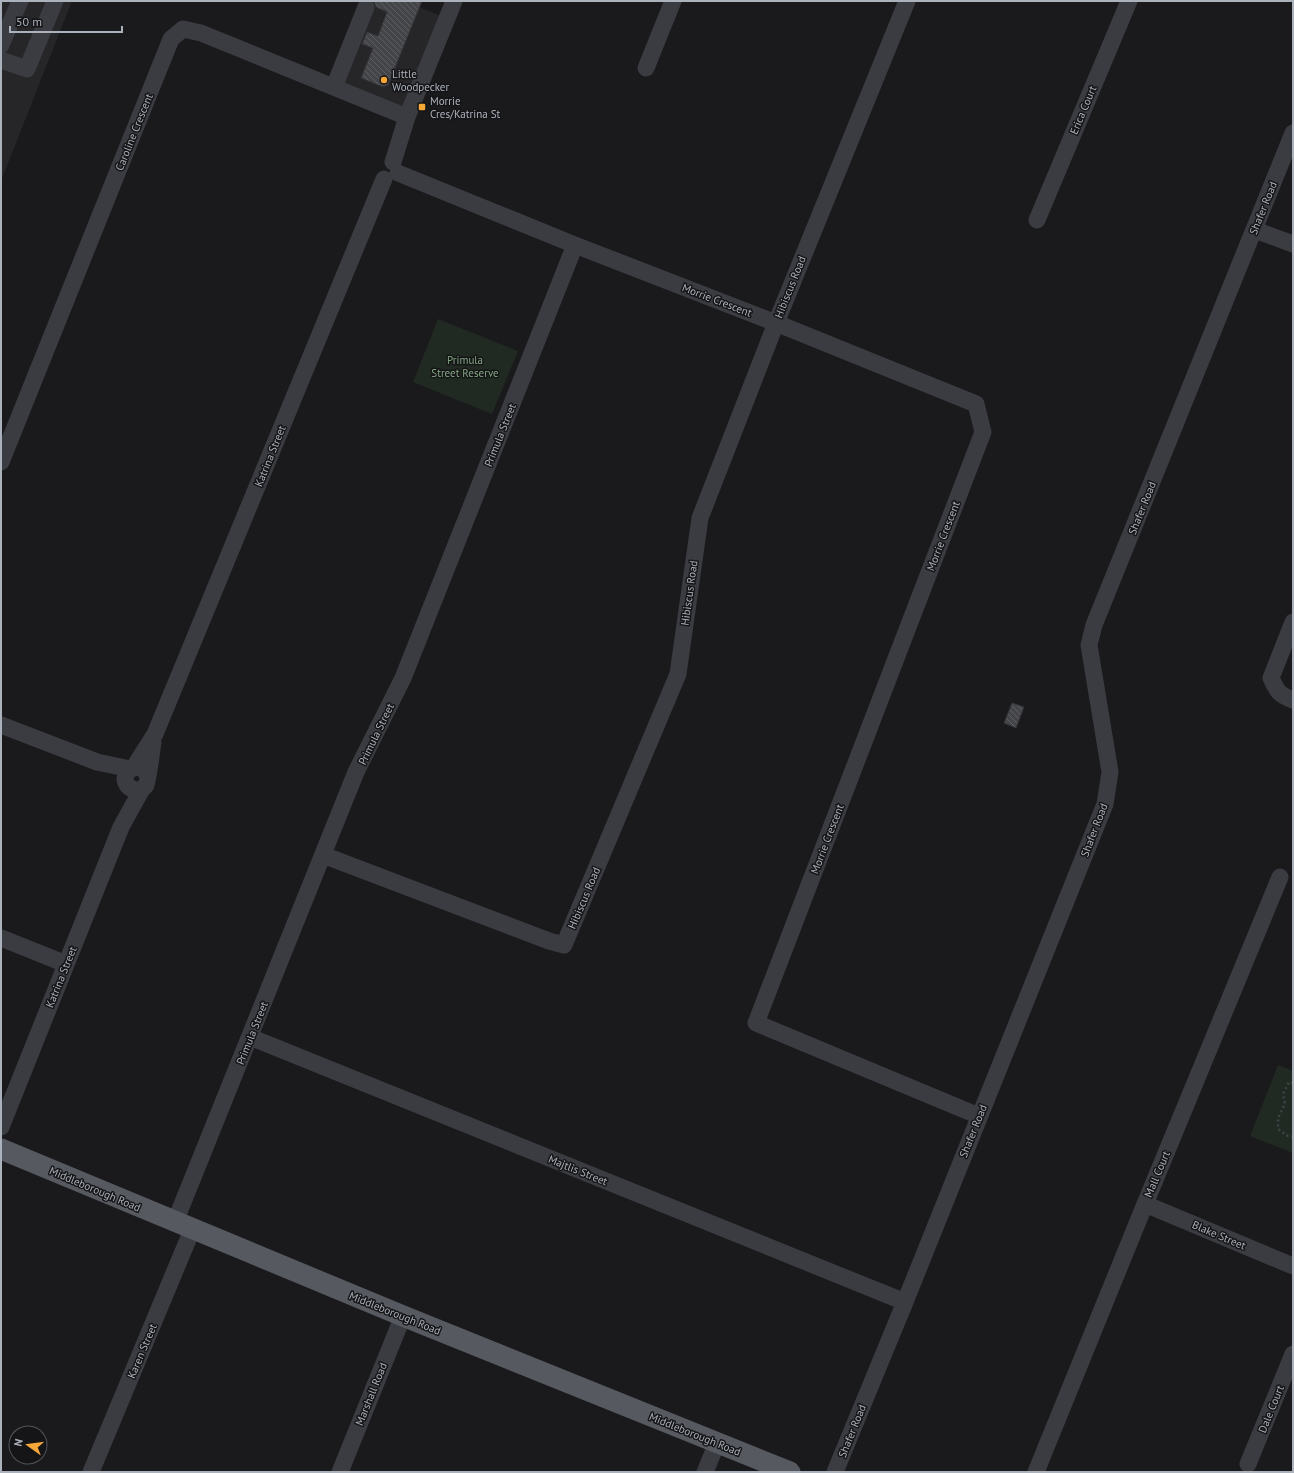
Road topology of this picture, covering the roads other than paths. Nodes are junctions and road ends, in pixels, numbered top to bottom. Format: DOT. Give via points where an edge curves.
graph roads {
  1 [pos="20,1"];
  2 [pos="55,1"];
  3 [pos="454,1"];
  4 [pos="673,1"];
  5 [pos="906,1"];
  6 [pos="1129,1"];
  7 [pos="366,7"];
  8 [pos="1,45"];
  9 [pos="1,60"];
  10 [pos="646,68"];
  11 [pos="334,87"];
  12 [pos="407,117"];
  13 [pos="1293,133"];
  14 [pos="392,171"];
  15 [pos="1037,220"];
  16 [pos="1255,230"];
  17 [pos="1293,244"];
  18 [pos="575,245"];
  19 [pos="776,323"];
  20 [pos="1,462"];
  21 [pos="1293,622"];
  22 [pos="1293,700"];
  23 [pos="1,725"];
  24 [pos="134,778"];
  25 [pos="323,855"];
  26 [pos="1280,877"];
  27 [pos="1,938"];
  28 [pos="66,964"];
  29 [pos="250,1037"];
  30 [pos="979,1116"];
  31 [pos="1,1127"];
  32 [pos="1,1150"];
  33 [pos="1145,1204"];
  34 [pos="184,1226"];
  35 [pos="1293,1266"];
  36 [pos="905,1302"];
  37 [pos="403,1316"];
  38 [pos="1293,1354"];
  39 [pos="717,1443"];
  40 [pos="1248,1464"];
  41 [pos="91,1472"];
  42 [pos="340,1472"];
  43 [pos="705,1472"];
  44 [pos="790,1472"];
  45 [pos="835,1472"];
  46 [pos="1036,1472"];
  1 -- 8 [label="street"];
  2 -- 9 [label="street" via="27,69"];
  3 -- 12 [label="street, Katrina Street"];
  4 -- 10 [label="street"];
  5 -- 19 [label="street, Hibiscus Road"];
  6 -- 15 [label="street, Erica Court"];
  7 -- 11 [label="street"];
  11 -- 12 [label="street, Caroline Crescent"];
  11 -- 20 [label="street, Caroline Crescent" via="201,33 183,29 171,39"];
  12 -- 14 [label="street, Katrina Street"];
  13 -- 16 [label="street, Shafer Road"];
  14 -- 18 [label="street, Morrie Crescent"];
  14 -- 24 [label="street, Katrina Street" via="155,734"];
  16 -- 17 [label="street"];
  16 -- 30 [label="street, Shafer Road" via="1094,625 1090,645 1110,772 1105,804"];
  18 -- 19 [label="street, Morrie Crescent"];
  18 -- 25 [label="street, Primula Street" via="403,678 356,772"];
  19 -- 25 [label="street, Hibiscus Road" via="700,518 678,674 564,945"];
  19 -- 30 [label="street, Morrie Crescent" via="976,404 983,432 756,1023"];
  21 -- 22 [label="street" via="1271,678 1276,690"];
  23 -- 24 [label="street"];
  24 -- 28 [label="street, Katrina Street" via="121,827"];
  25 -- 29 [label="street, Primula Street"];
  26 -- 33 [label="street, Mall Court"];
  27 -- 28 [label="street"];
  28 -- 31 [label="street, Katrina Street"];
  29 -- 34 [label="street, Primula Street"];
  29 -- 36 [label="street, Majtlis Street"];
  30 -- 36 [label="street, Shafer Road"];
  32 -- 34 [label="main road, Middleborough Road"];
  33 -- 35 [label="street, Blake Street"];
  33 -- 46 [label="street, Mall Court"];
  34 -- 37 [label="main road, Middleborough Road"];
  34 -- 41 [label="street, Karen Street"];
  36 -- 45 [label="street, Shafer Road"];
  37 -- 39 [label="main road, Middleborough Road"];
  37 -- 42 [label="street, Marshall Road"];
  38 -- 40 [label="street, Dale Court"];
  39 -- 43 [label="street"];
  39 -- 44 [label="main road, Middleborough Road"];
}
